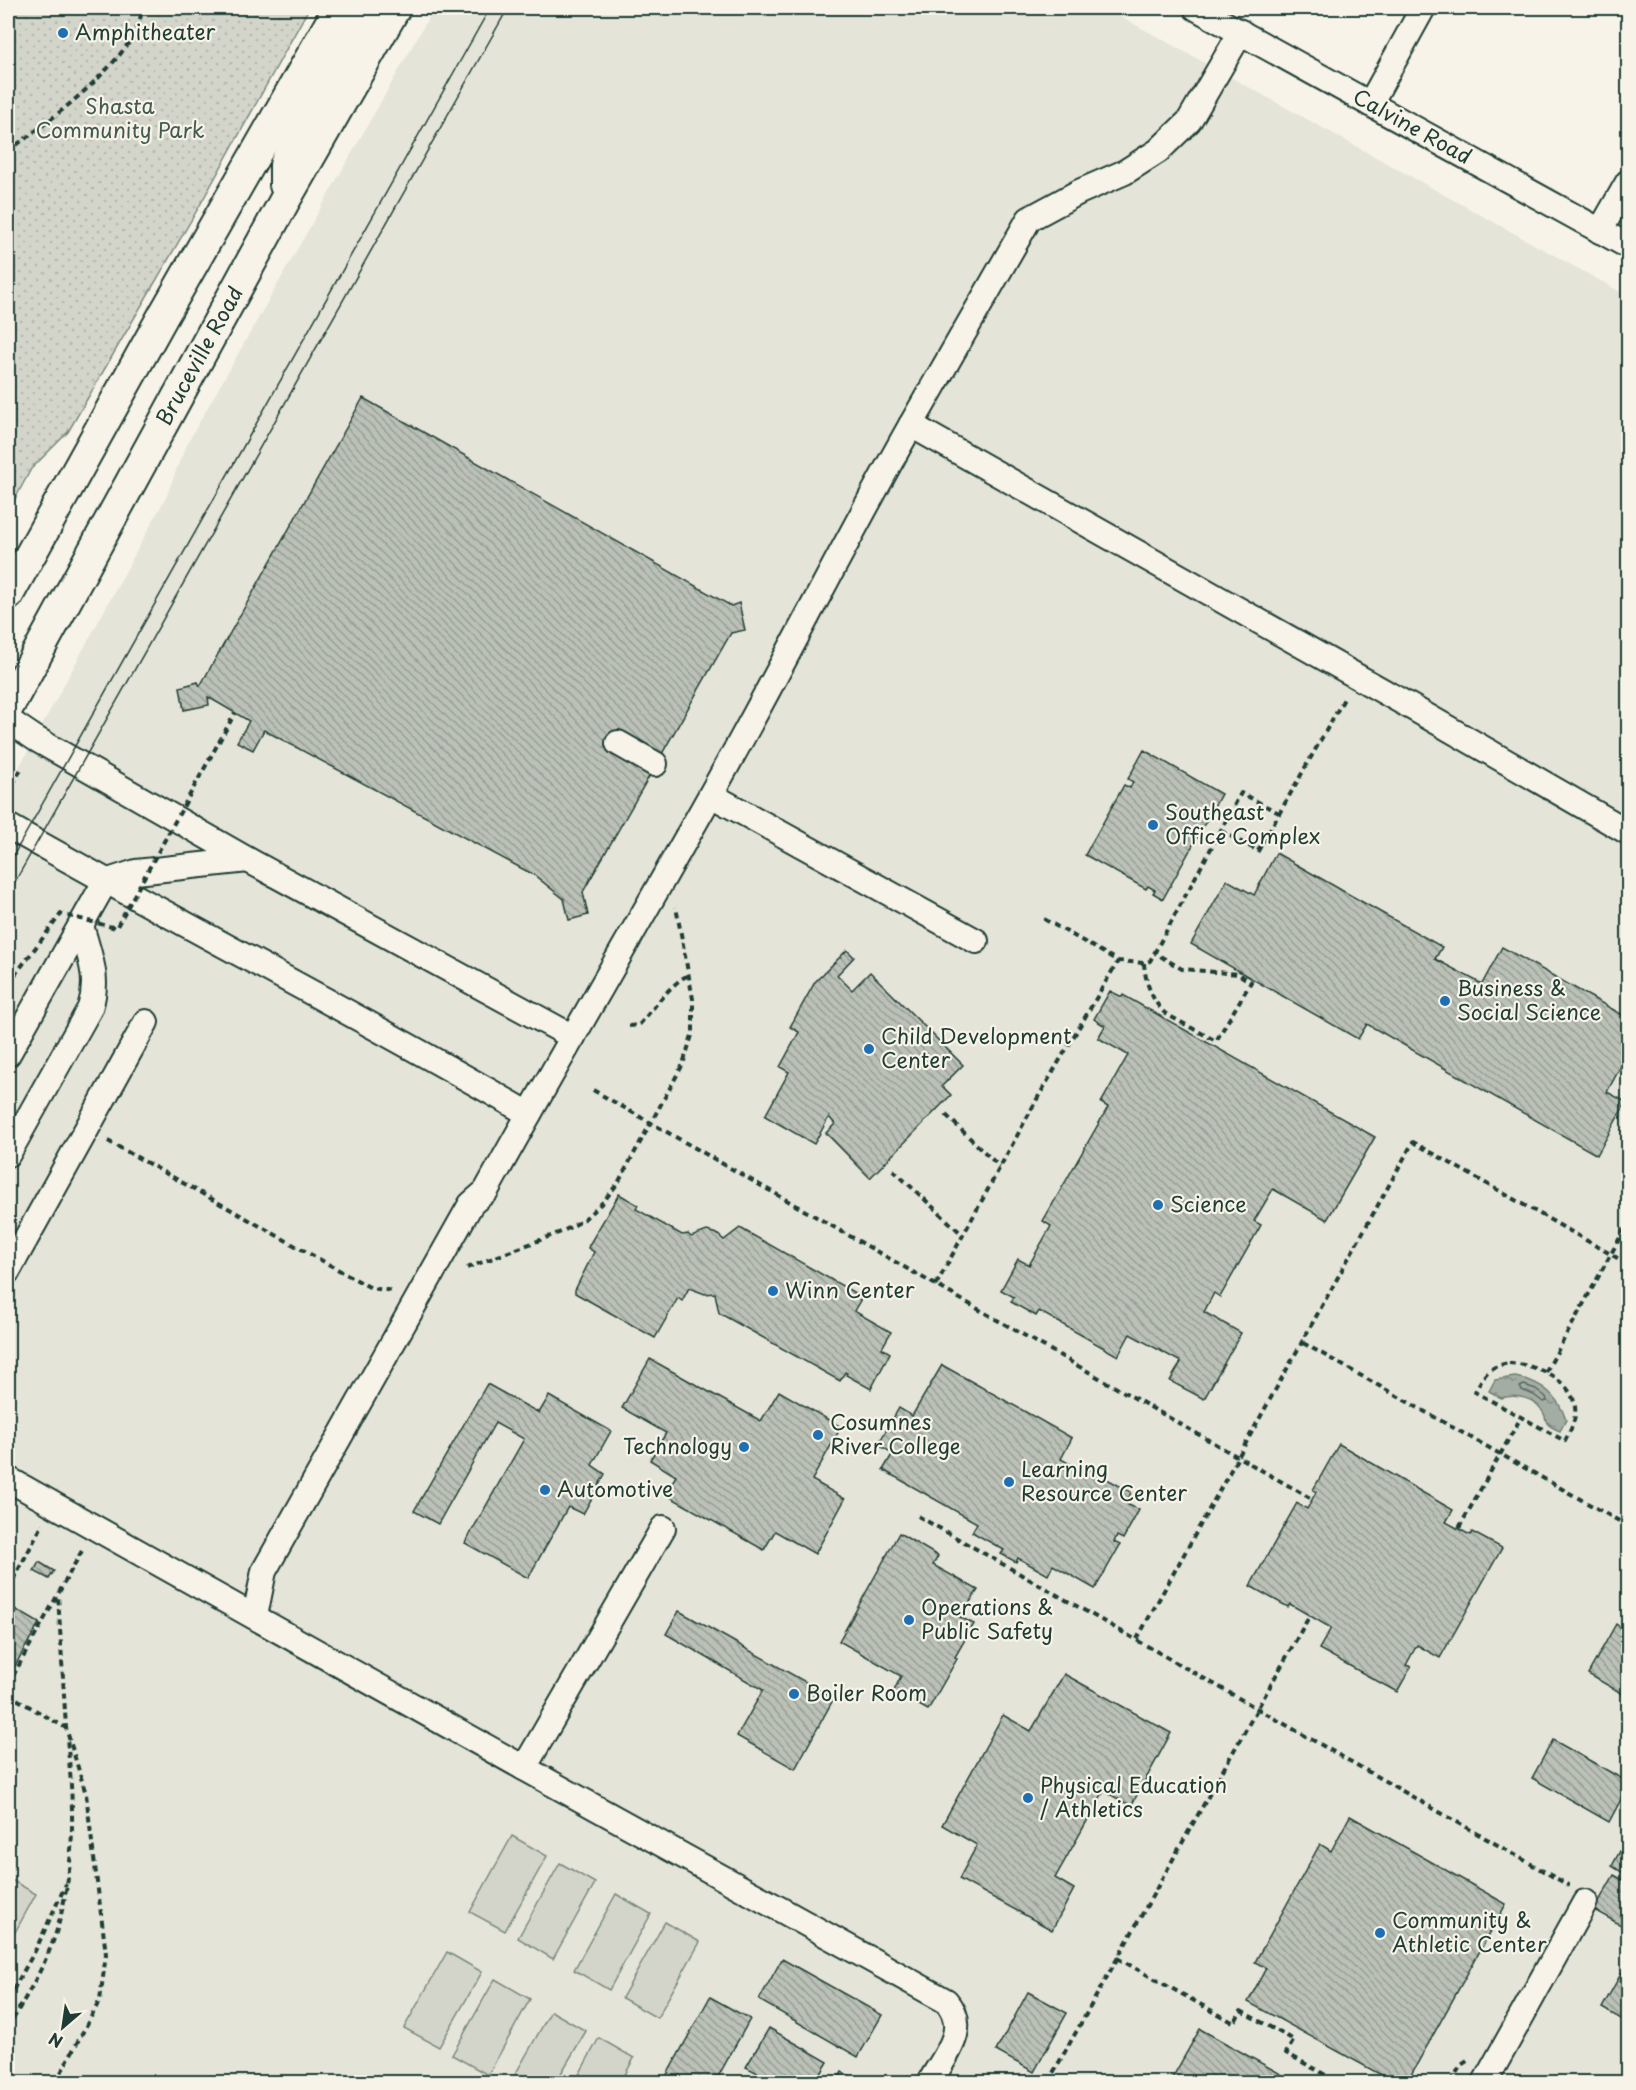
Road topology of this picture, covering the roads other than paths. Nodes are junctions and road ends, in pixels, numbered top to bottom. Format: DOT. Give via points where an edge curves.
graph roads {
  1 [pos="339,8"];
  2 [pos="366,8"];
  3 [pos="395,8"];
  4 [pos="1196,8"];
  5 [pos="1423,8"];
  6 [pos="1241,32"];
  7 [pos="1370,104"];
  8 [pos="1629,182"];
  9 [pos="285,200"];
  10 [pos="1600,231"];
  11 [pos="1629,246"];
  12 [pos="911,425"];
  13 [pos="8,595"];
  14 [pos="8,707"];
  15 [pos="8,720"];
  16 [pos="618,743"];
  17 [pos="655,764"];
  18 [pos="711,795"];
  19 [pos="8,826"];
  20 [pos="1629,832"];
  21 [pos="248,860"];
  22 [pos="105,882"];
  23 [pos="81,925"];
  24 [pos="976,941"];
  25 [pos="146,1022"];
  26 [pos="573,1037"];
  27 [pos="8,1054"];
  28 [pos="529,1114"];
  29 [pos="8,1155"];
  30 [pos="8,1271"];
  31 [pos="8,1479"];
  32 [pos="663,1528"];
  33 [pos="255,1616"];
  34 [pos="524,1768"];
  35 [pos="1574,1899"];
  36 [pos="930,2082"];
  37 [pos="1485,2082"];
  1 -- 13 [label="main road"];
  2 -- 9 [label="main road" via="295,139 285,165"];
  3 -- 9 [label="main road, Bruceville Road"];
  4 -- 6 [label="street, Calvine Road"];
  5 -- 7 [label="street"];
  6 -- 7 [label="street, Calvine Road"];
  6 -- 12 [label="street" via="1189,121 1158,151 1029,219"];
  7 -- 10 [label="street, Calvine Road"];
  8 -- 10 [label="street"];
  9 -- 14 [label="main road, Bruceville Road"];
  10 -- 11 [label="street, Calvine Road"];
  12 -- 18 [label="street"];
  12 -- 20 [label="street"];
  15 -- 21 [label="street" via="36,740"];
  16 -- 17 [label="street"];
  18 -- 24 [label="street"];
  18 -- 26 [label="street"];
  19 -- 22 [label="street"];
  21 -- 22 [label="street" via="136,872"];
  21 -- 26 [label="street"];
  22 -- 23 [label="street"];
  22 -- 28 [label="street"];
  23 -- 27 [label="street"];
  23 -- 29 [label="street" via="95,993"];
  25 -- 30 [label="street"];
  26 -- 28 [label="street"];
  28 -- 33 [label="street" via="486,1191 471,1204 264,1571"];
  31 -- 33 [label="street"];
  32 -- 34 [label="street"];
  33 -- 34 [label="street"];
  34 -- 36 [label="street" via="946,2001 954,2009 957,2032"];
  35 -- 37 [label="street"];
}
